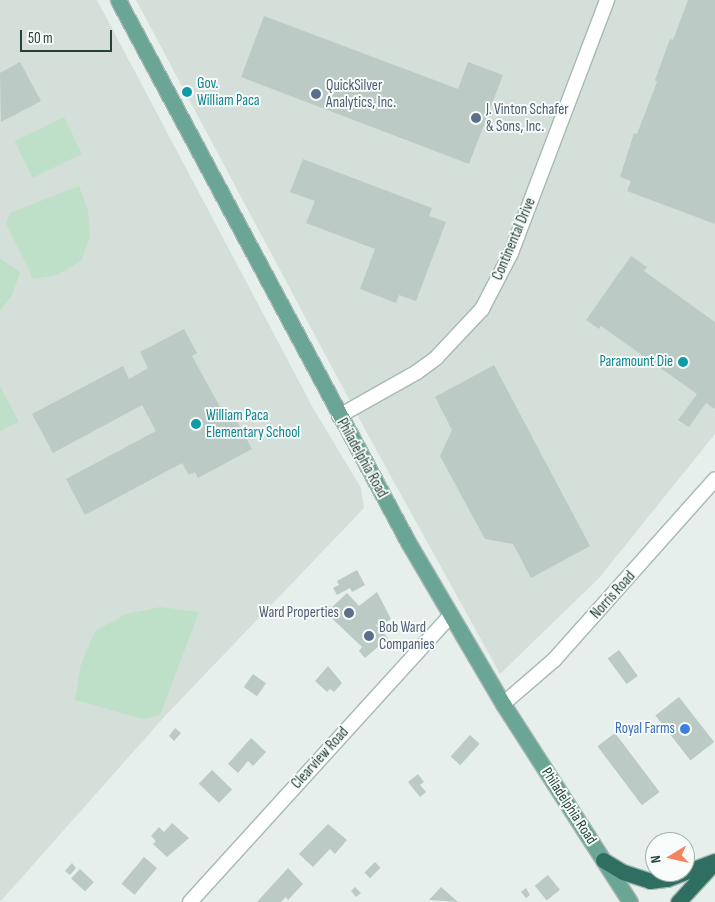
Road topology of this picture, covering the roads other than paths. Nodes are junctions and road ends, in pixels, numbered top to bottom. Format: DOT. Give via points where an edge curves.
graph roads {
  1 [pos="118,0"];
  2 [pos="607,0"];
  3 [pos="339,416"];
  4 [pos="715,479"];
  5 [pos="450,616"];
  6 [pos="503,704"];
  7 [pos="603,860"];
  8 [pos="715,861"];
  9 [pos="190,902"];
  10 [pos="630,902"];
  11 [pos="678,902"];
  1 -- 3 [label="main road, Philadelphia Road"];
  2 -- 3 [label="street, Continental Drive" via="511,253 482,309 436,358"];
  3 -- 5 [label="main road, Philadelphia Road"];
  4 -- 6 [label="street, Norris Road" via="554,660"];
  5 -- 6 [label="main road, Philadelphia Road"];
  5 -- 9 [label="street, Clearview Road"];
  6 -- 7 [label="main road, Philadelphia Road"];
  7 -- 8 [label="highway" via="622,872 650,881 674,877"];
  7 -- 10 [label="main road, Philadelphia Road"];
  8 -- 11 [label="highway"];
}
